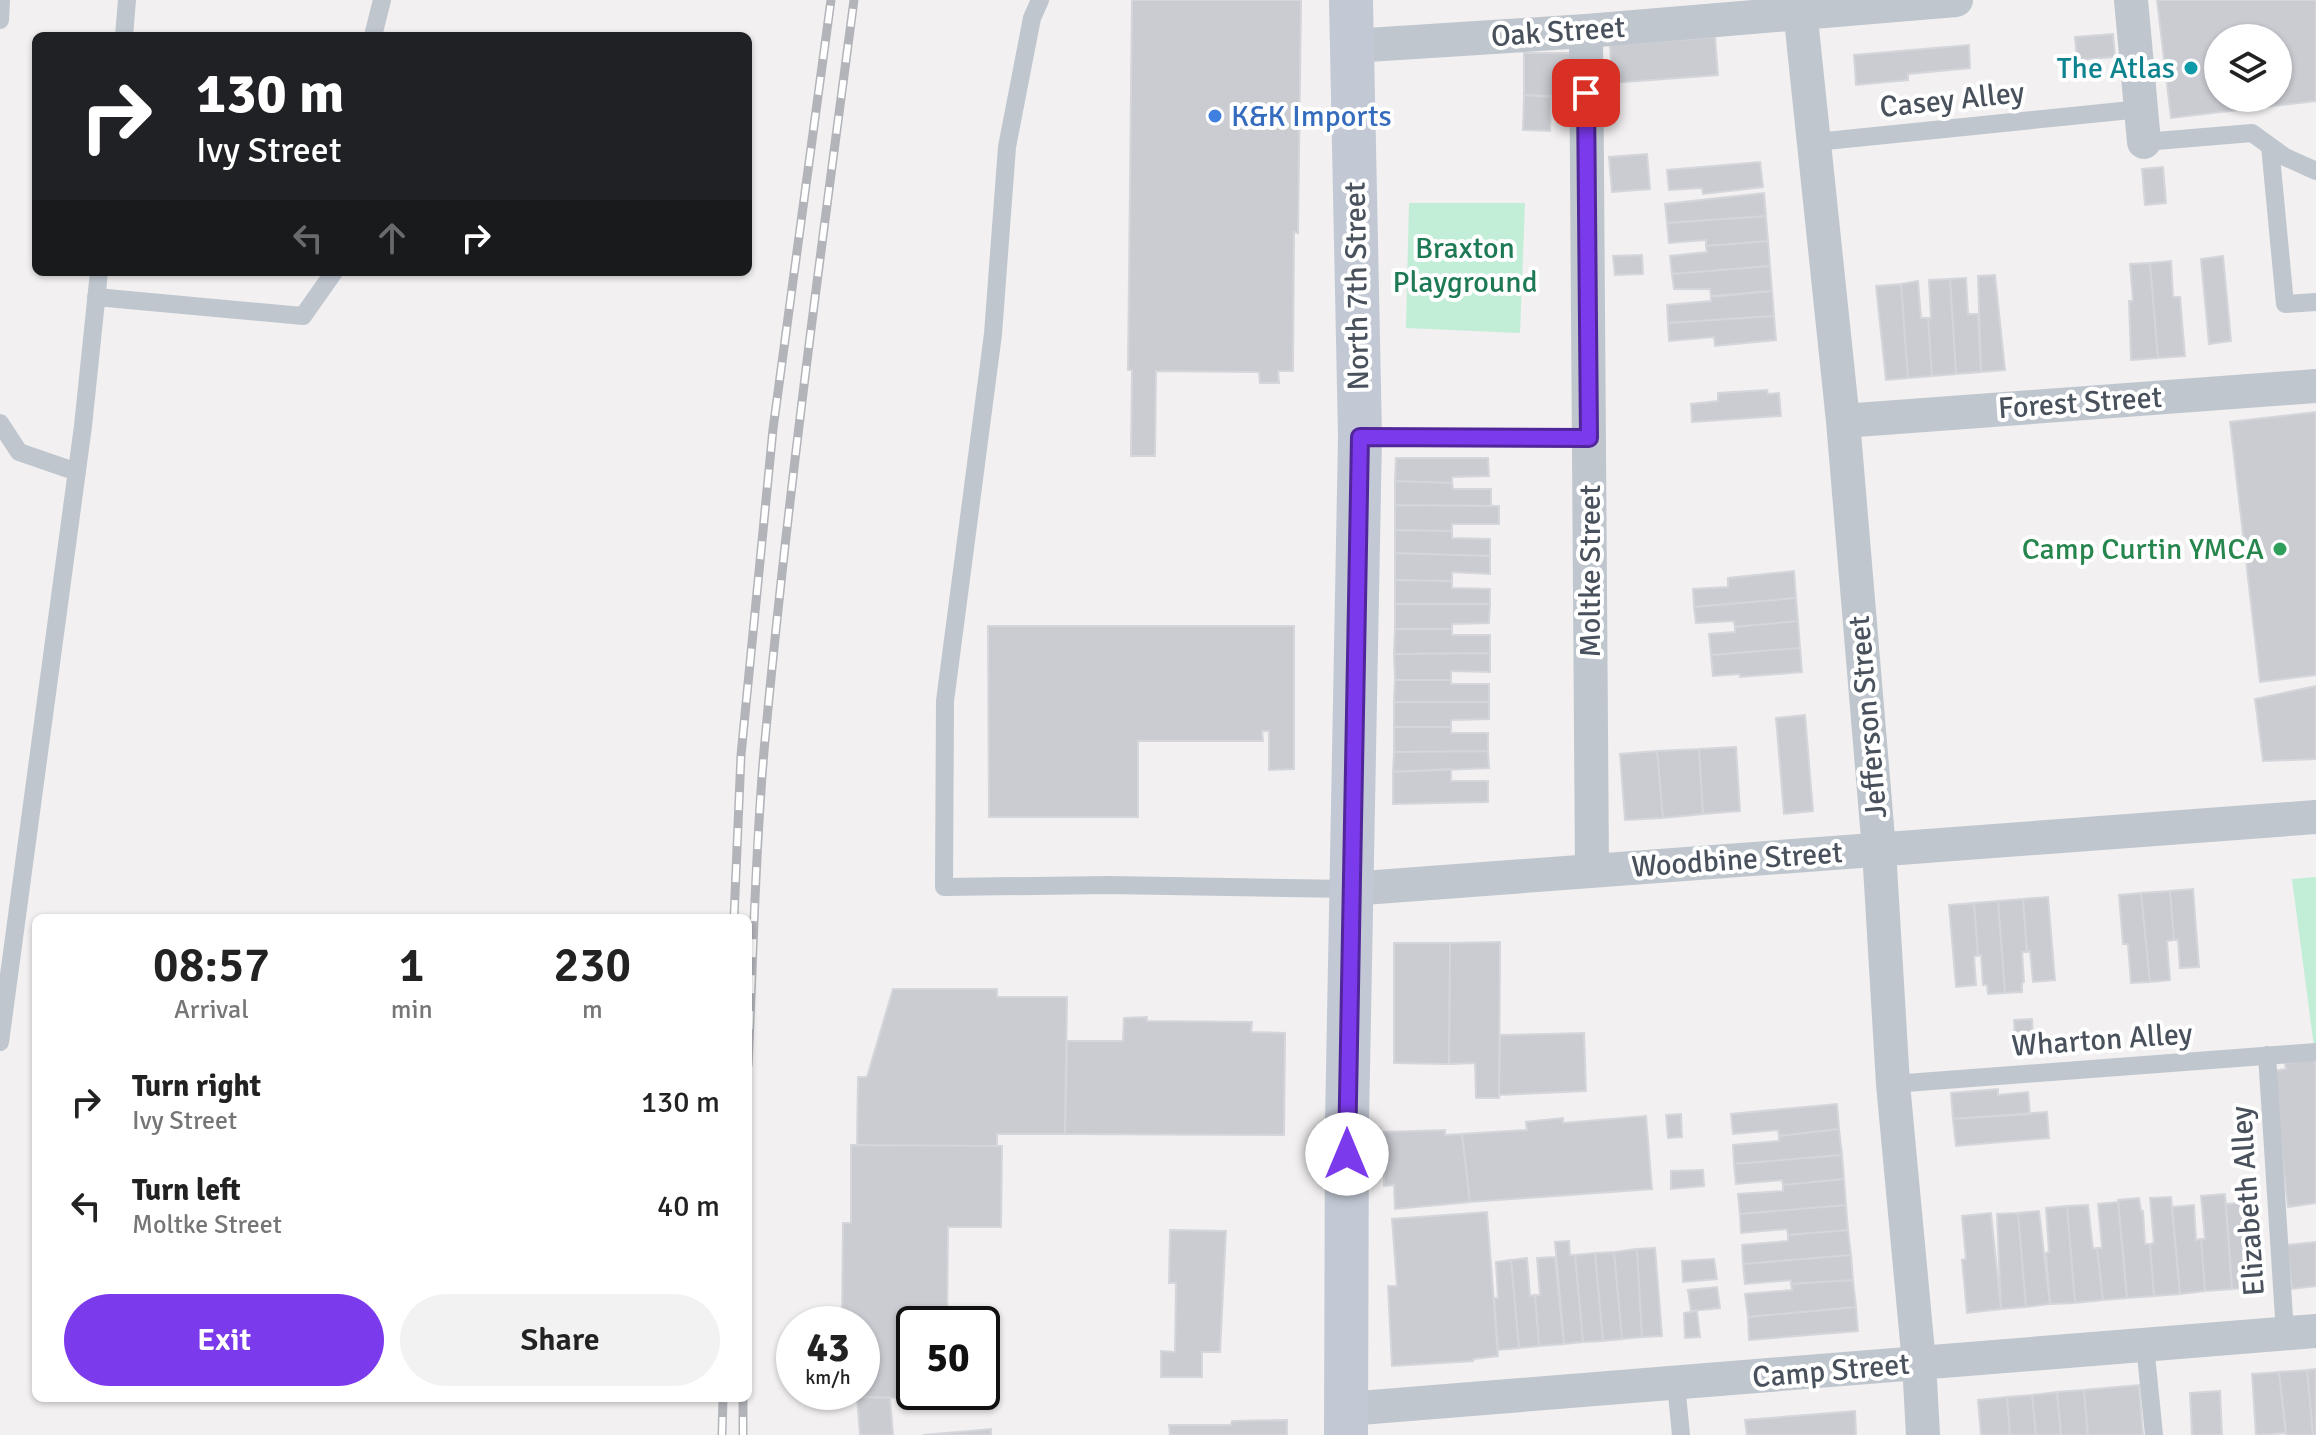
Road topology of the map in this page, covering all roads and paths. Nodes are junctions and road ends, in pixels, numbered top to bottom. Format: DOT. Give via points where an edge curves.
graph roads {
  1 [pos="1,0"];
  2 [pos="127,0"];
  3 [pos="382,0"];
  4 [pos="1040,0"];
  5 [pos="1351,0"];
  6 [pos="1956,0"];
  7 [pos="2131,0"];
  8 [pos="1800,6"];
  9 [pos="0,20"];
  10 [pos="1586,31"];
  11 [pos="124,32"];
  12 [pos="374,32"];
  13 [pos="1352,46"];
  14 [pos="2143,126"];
  15 [pos="1816,142"];
  16 [pos="2270,146"];
  17 [pos="2316,171"];
  18 [pos="99,276"];
  19 [pos="331,276"];
  20 [pos="96,297"];
  21 [pos="2316,302"];
  22 [pos="2316,386"];
  23 [pos="1843,421"];
  24 [pos="0,423"];
  25 [pos="1360,437"];
  26 [pos="1589,438"];
  27 [pos="77,472"];
  28 [pos="2316,817"];
  29 [pos="1879,850"];
  30 [pos="1592,871"];
  31 [pos="1350,889"];
  32 [pos="0,1042"];
  33 [pos="2316,1052"];
  34 [pos="2267,1055"];
  35 [pos="1893,1084"];
  36 [pos="2297,1335"];
  37 [pos="2145,1345"];
  38 [pos="1919,1363"];
  39 [pos="1676,1384"];
  40 [pos="1346,1422"];
  41 [pos="1681,1435"];
  42 [pos="1923,1435"];
  43 [pos="2154,1435"];
  1 -- 9 [label="lane"];
  2 -- 11 [label="lane"];
  3 -- 12 [label="lane"];
  4 -- 31 [label="lane" via="1007,147 993,334 945,701 944,887"];
  5 -- 13 [label="main road, North 7th Street"];
  6 -- 8 [label="street, Oak Street"];
  7 -- 14 [label="street"];
  8 -- 10 [label="street, Oak Street"];
  8 -- 15 [label="street, Jefferson Street"];
  10 -- 13 [label="street, Oak Street"];
  10 -- 26 [label="street, Moltke Street"];
  13 -- 25 [label="main road, North 7th Street"];
  14 -- 15 [label="lane, Casey Alley"];
  14 -- 16 [label="lane, Casey Alley" via="2252,133"];
  15 -- 23 [label="street, Jefferson Street"];
  16 -- 17 [label="lane, Casey Alley"];
  16 -- 21 [label="lane" via="2285,304"];
  18 -- 20 [label="lane"];
  19 -- 20 [label="lane" via="303,316"];
  20 -- 27 [label="lane"];
  22 -- 23 [label="street, Forest Street"];
  23 -- 29 [label="street, Jefferson Street"];
  24 -- 27 [label="lane" via="19,452"];
  25 -- 26 [label="lane"];
  25 -- 31 [label="main road, North 7th Street"];
  26 -- 30 [label="street, Moltke Street"];
  27 -- 32 [label="lane"];
  28 -- 29 [label="street, Woodbine Street"];
  29 -- 30 [label="street, Woodbine Street"];
  29 -- 35 [label="street, Jefferson Street"];
  30 -- 31 [label="street, Woodbine Street"];
  31 -- 40 [label="main road, North 7th Street"];
  33 -- 34 [label="lane, Wharton Alley"];
  34 -- 35 [label="lane, Wharton Alley"];
  34 -- 36 [label="lane, Elizabeth Alley"];
  35 -- 38 [label="street, Jefferson Street"];
  36 -- 37 [label="street, Camp Street"];
  37 -- 38 [label="street, Camp Street"];
  37 -- 43 [label="lane"];
  38 -- 39 [label="street, Camp Street"];
  38 -- 42 [label="street, Jefferson Street"];
  39 -- 40 [label="street, Camp Street"];
  39 -- 41 [label="lane"];
}
